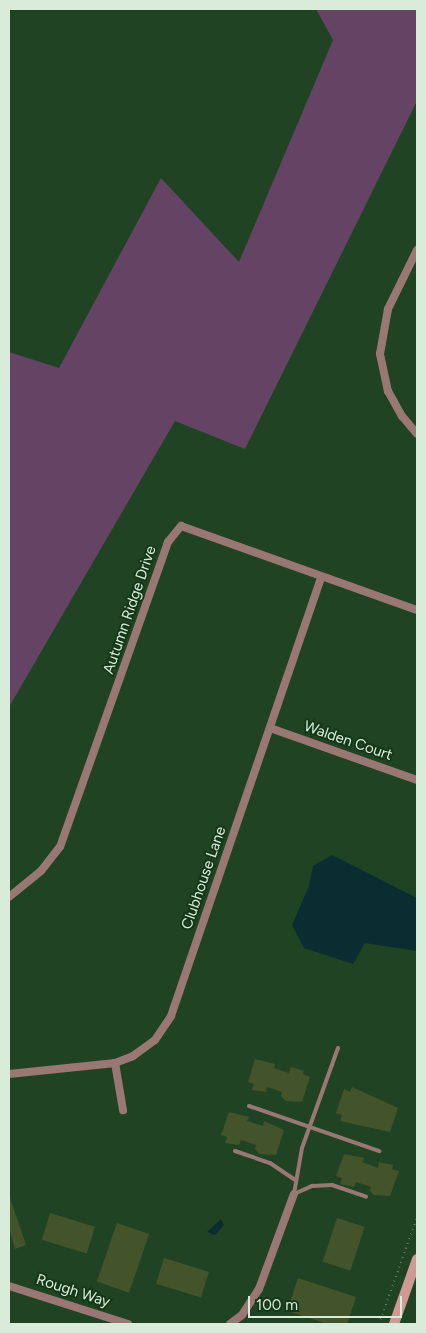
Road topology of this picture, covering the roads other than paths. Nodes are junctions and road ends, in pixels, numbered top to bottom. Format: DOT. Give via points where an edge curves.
graph roads {
  1 [pos="417,250"];
  2 [pos="415,261"];
  3 [pos="417,434"];
  4 [pos="321,577"];
  5 [pos="417,610"];
  6 [pos="270,728"];
  7 [pos="417,780"];
  8 [pos="9,897"];
  9 [pos="338,1048"];
  10 [pos="115,1063"];
  11 [pos="9,1074"];
  12 [pos="249,1106"];
  13 [pos="123,1110"];
  14 [pos="308,1127"];
  15 [pos="235,1151"];
  16 [pos="379,1151"];
  17 [pos="295,1180"];
  18 [pos="294,1194"];
  19 [pos="366,1197"];
  20 [pos="417,1259"];
  21 [pos="9,1286"];
  22 [pos="128,1324"];
  23 [pos="230,1324"];
  24 [pos="394,1324"];
  1 -- 2 [label="street"];
  2 -- 3 [label="street" via="388,310 380,354 388,391"];
  4 -- 5 [label="street, Autumn Ridge Drive"];
  4 -- 6 [label="street, Clubhouse Lane"];
  4 -- 8 [label="street, Autumn Ridge Drive" via="181,526 168,542 60,847 41,871"];
  6 -- 7 [label="street, Walden Court"];
  6 -- 10 [label="street, Clubhouse Lane" via="171,1016 155,1040 133,1056"];
  9 -- 14 [label="lane"];
  10 -- 11 [label="street, Clubhouse Lane"];
  10 -- 13 [label="street"];
  12 -- 14 [label="lane"];
  14 -- 16 [label="lane"];
  14 -- 17 [label="lane"];
  15 -- 17 [label="lane" via="270,1163"];
  17 -- 18 [label="lane"];
  18 -- 19 [label="lane" via="312,1186 332,1185"];
  18 -- 23 [label="street" via="259,1290 242,1315"];
  20 -- 24 [label="main road"];
  21 -- 22 [label="street, Rough Way"];
}
